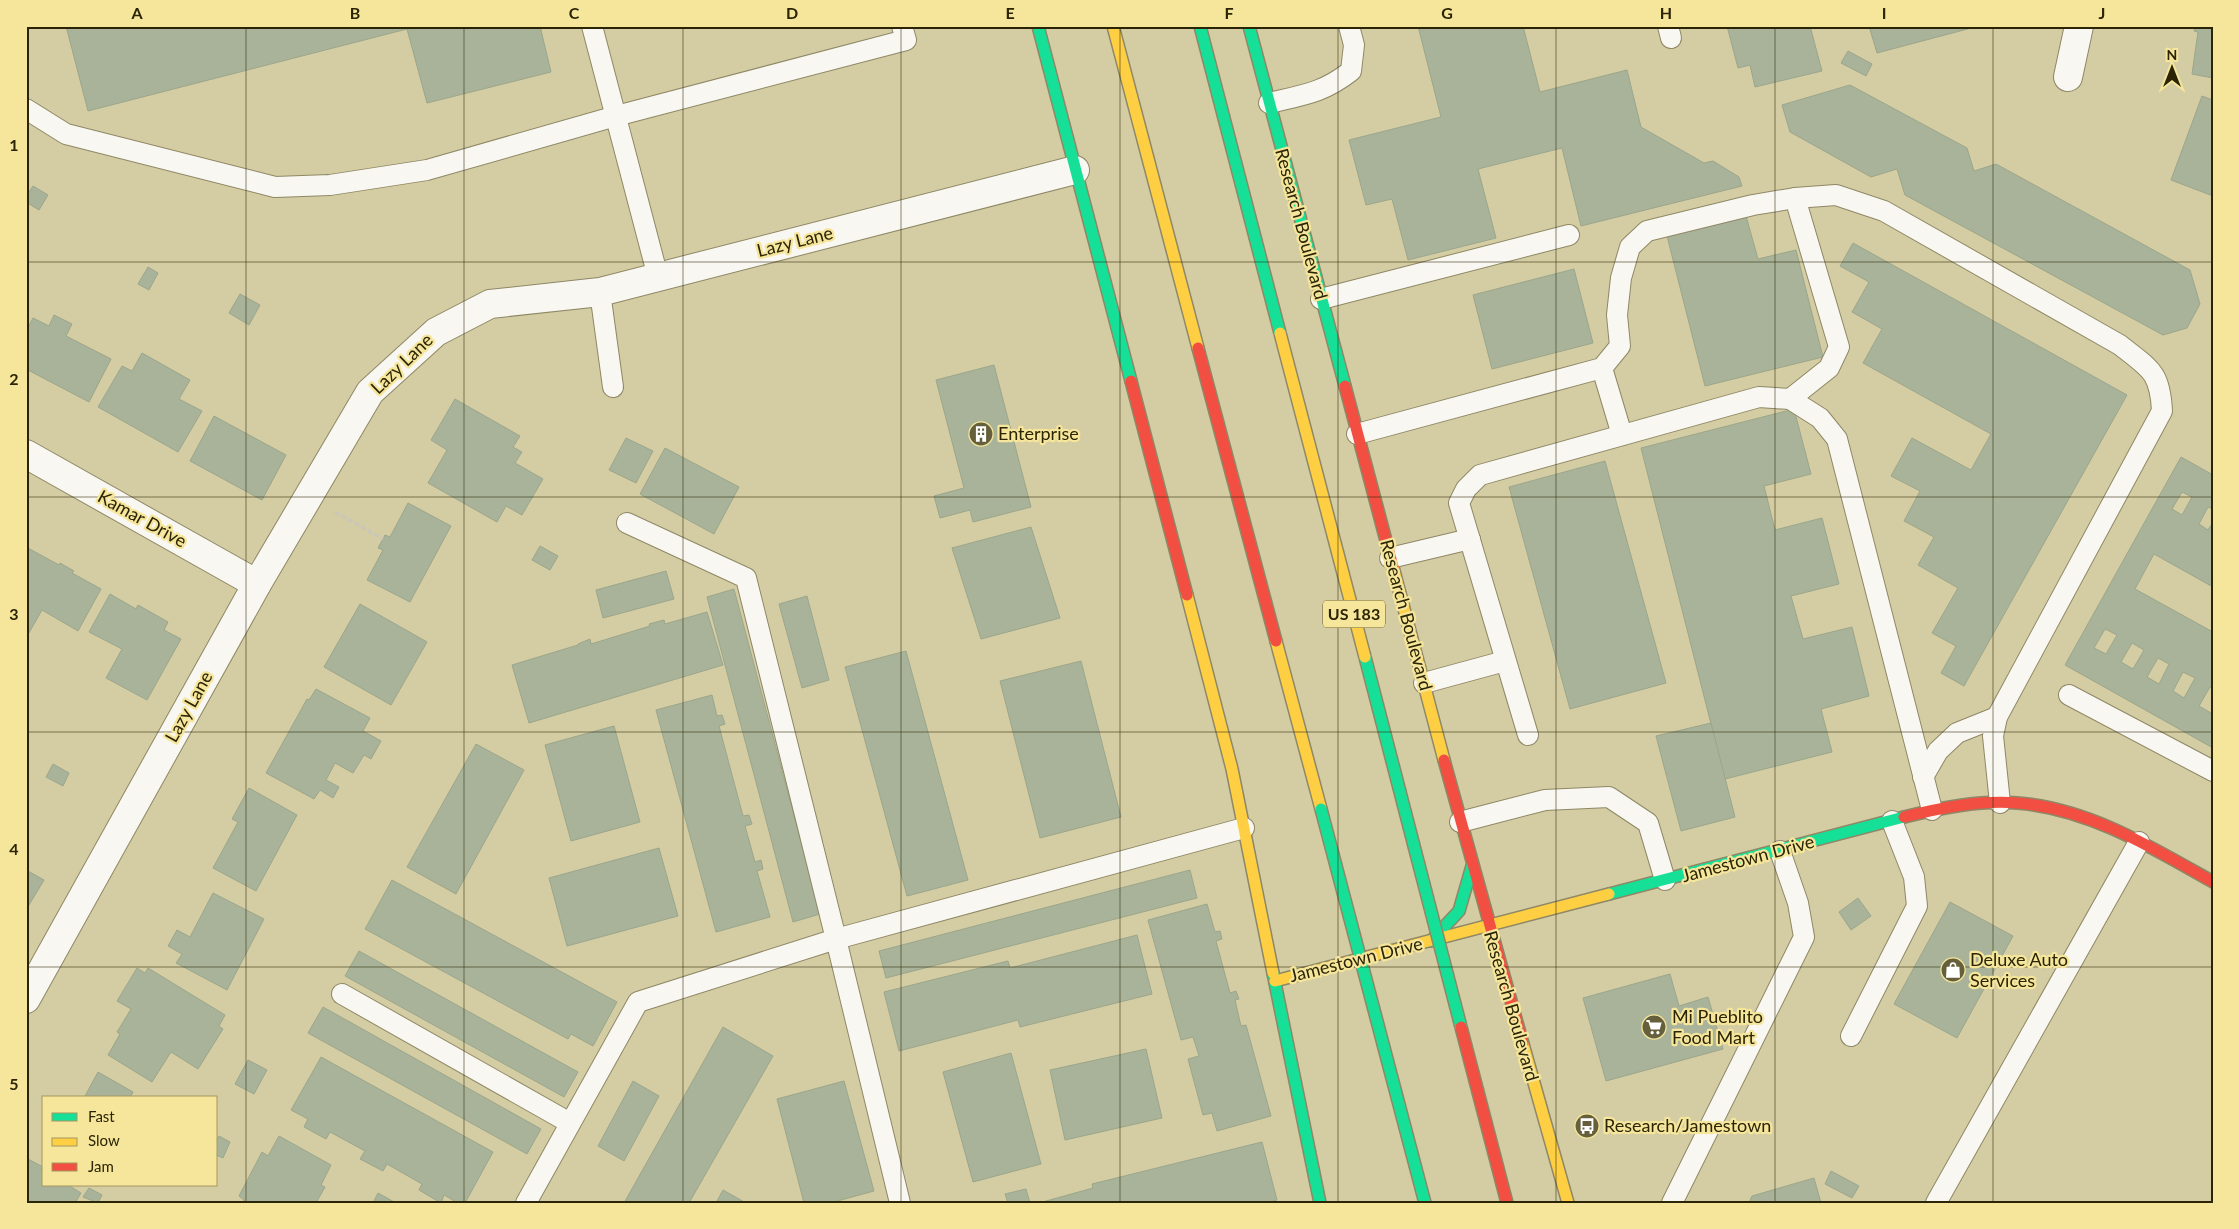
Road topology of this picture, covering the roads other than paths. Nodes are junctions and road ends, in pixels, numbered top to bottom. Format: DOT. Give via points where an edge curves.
graph roads {
  1 [pos="592,26"];
  2 [pos="902,26"];
  3 [pos="1038,26"];
  4 [pos="1113,26"];
  5 [pos="1200,26"];
  6 [pos="1249,26"];
  7 [pos="1349,26"];
  8 [pos="2079,26"];
  9 [pos="2068,77"];
  10 [pos="1269,103"];
  11 [pos="26,110"];
  12 [pos="616,116"];
  13 [pos="1075,170"];
  14 [pos="1795,198"];
  15 [pos="1569,235"];
  16 [pos="658,277"];
  17 [pos="600,292"];
  18 [pos="1322,299"];
  19 [pos="1602,368"];
  20 [pos="613,387"];
  21 [pos="1790,399"];
  22 [pos="1357,434"];
  23 [pos="1622,435"];
  24 [pos="26,454"];
  25 [pos="627,523"];
  26 [pos="1470,539"];
  27 [pos="1390,558"];
  28 [pos="258,584"];
  29 [pos="1505,661"];
  30 [pos="1424,683"];
  31 [pos="2070,695"];
  32 [pos="1997,718"];
  33 [pos="1528,735"];
  34 [pos="2213,771"];
  35 [pos="1923,777"];
  36 [pos="2000,803"];
  37 [pos="1932,810"];
  38 [pos="1892,821"];
  39 [pos="1460,822"];
  40 [pos="1244,828"];
  41 [pos="2139,842"];
  42 [pos="1780,851"];
  43 [pos="1472,866"];
  44 [pos="1665,880"];
  45 [pos="2213,882"];
  46 [pos="1488,926"];
  47 [pos="836,939"];
  48 [pos="1431,941"];
  49 [pos="1275,981"];
  50 [pos="342,994"];
  51 [pos="26,999"];
  52 [pos="1851,1036"];
  53 [pos="570,1123"];
  54 [pos="526,1203"];
  55 [pos="900,1203"];
  56 [pos="1320,1203"];
  57 [pos="1425,1203"];
  58 [pos="1507,1203"];
  59 [pos="1568,1203"];
  60 [pos="1672,1203"];
  61 [pos="1936,1203"];
  1 -- 12 [label="lane"];
  2 -- 12 [label="lane" via="906,40"];
  3 -- 13 [label="main road"];
  4 -- 57 [label="main road, bridge"];
  5 -- 58 [label="main road, US 183, bridge"];
  6 -- 10 [label="main road, Research Boulevard"];
  7 -- 10 [label="lane" via="1354,46 1351,71 1318,92"];
  8 -- 9 [label="street"];
  10 -- 18 [label="main road, Research Boulevard"];
  11 -- 12 [label="lane" via="66,134 276,187 330,185 427,170"];
  12 -- 16 [label="lane"];
  13 -- 16 [label="street, Lazy Lane"];
  13 -- 40 [label="main road" via="1232,769"];
  14 -- 19 [label="lane" via="1647,231 1630,247 1620,287 1620,346"];
  14 -- 21 [label="lane" via="1839,347 1829,368"];
  14 -- 32 [label="lane" via="1836,195 1884,210 2120,345 2150,369 2161,389 2162,411"];
  15 -- 18 [label="lane"];
  16 -- 17 [label="street, Lazy Lane"];
  17 -- 20 [label="lane"];
  17 -- 28 [label="street, Lazy Lane" via="490,304 436,332 370,392"];
  18 -- 22 [label="main road, Research Boulevard"];
  19 -- 22 [label="lane"];
  19 -- 23 [label="lane"];
  21 -- 23 [label="lane" via="1759,397"];
  21 -- 35 [label="lane" via="1820,418 1836,439"];
  22 -- 27 [label="main road, Research Boulevard"];
  23 -- 26 [label="lane" via="1480,475 1466,488 1459,503"];
  24 -- 28 [label="street, Kamar Drive"];
  25 -- 47 [label="lane" via="746,578"];
  26 -- 27 [label="lane"];
  26 -- 29 [label="lane"];
  27 -- 30 [label="main road, Research Boulevard"];
  28 -- 51 [label="street, Lazy Lane"];
  29 -- 30 [label="lane"];
  29 -- 33 [label="lane"];
  30 -- 39 [label="main road, Research Boulevard"];
  31 -- 34 [label="lane"];
  32 -- 35 [label="lane" via="1957,734 1938,751"];
  32 -- 36 [label="lane" via="1993,736"];
  35 -- 37 [label="lane"];
  36 -- 37 [label="main road, Jamestown Drive"];
  36 -- 41 [label="main road, Jamestown Drive" via="2027,804 2080,816"];
  37 -- 38 [label="main road, Jamestown Drive"];
  38 -- 42 [label="main road, Jamestown Drive"];
  38 -- 52 [label="lane" via="1914,877 1917,906"];
  39 -- 43 [label="main road, Research Boulevard"];
  39 -- 44 [label="lane" via="1545,800 1609,797 1648,823"];
  40 -- 47 [label="lane"];
  40 -- 49 [label="main road"];
  41 -- 45 [label="main road, Jamestown Drive"];
  41 -- 61 [label="lane"];
  42 -- 44 [label="main road, Jamestown Drive"];
  42 -- 60 [label="lane" via="1798,903 1804,937"];
  43 -- 46 [label="main road, Research Boulevard"];
  43 -- 48 [label="main road" via="1460,911"];
  44 -- 46 [label="main road, Jamestown Drive"];
  46 -- 48 [label="main road, Jamestown Drive"];
  46 -- 59 [label="main road, Research Boulevard"];
  47 -- 53 [label="lane" via="638,1002"];
  47 -- 55 [label="lane"];
  48 -- 49 [label="main road, Jamestown Drive"];
  49 -- 56 [label="main road"];
  50 -- 53 [label="lane"];
  53 -- 54 [label="lane"];
}
